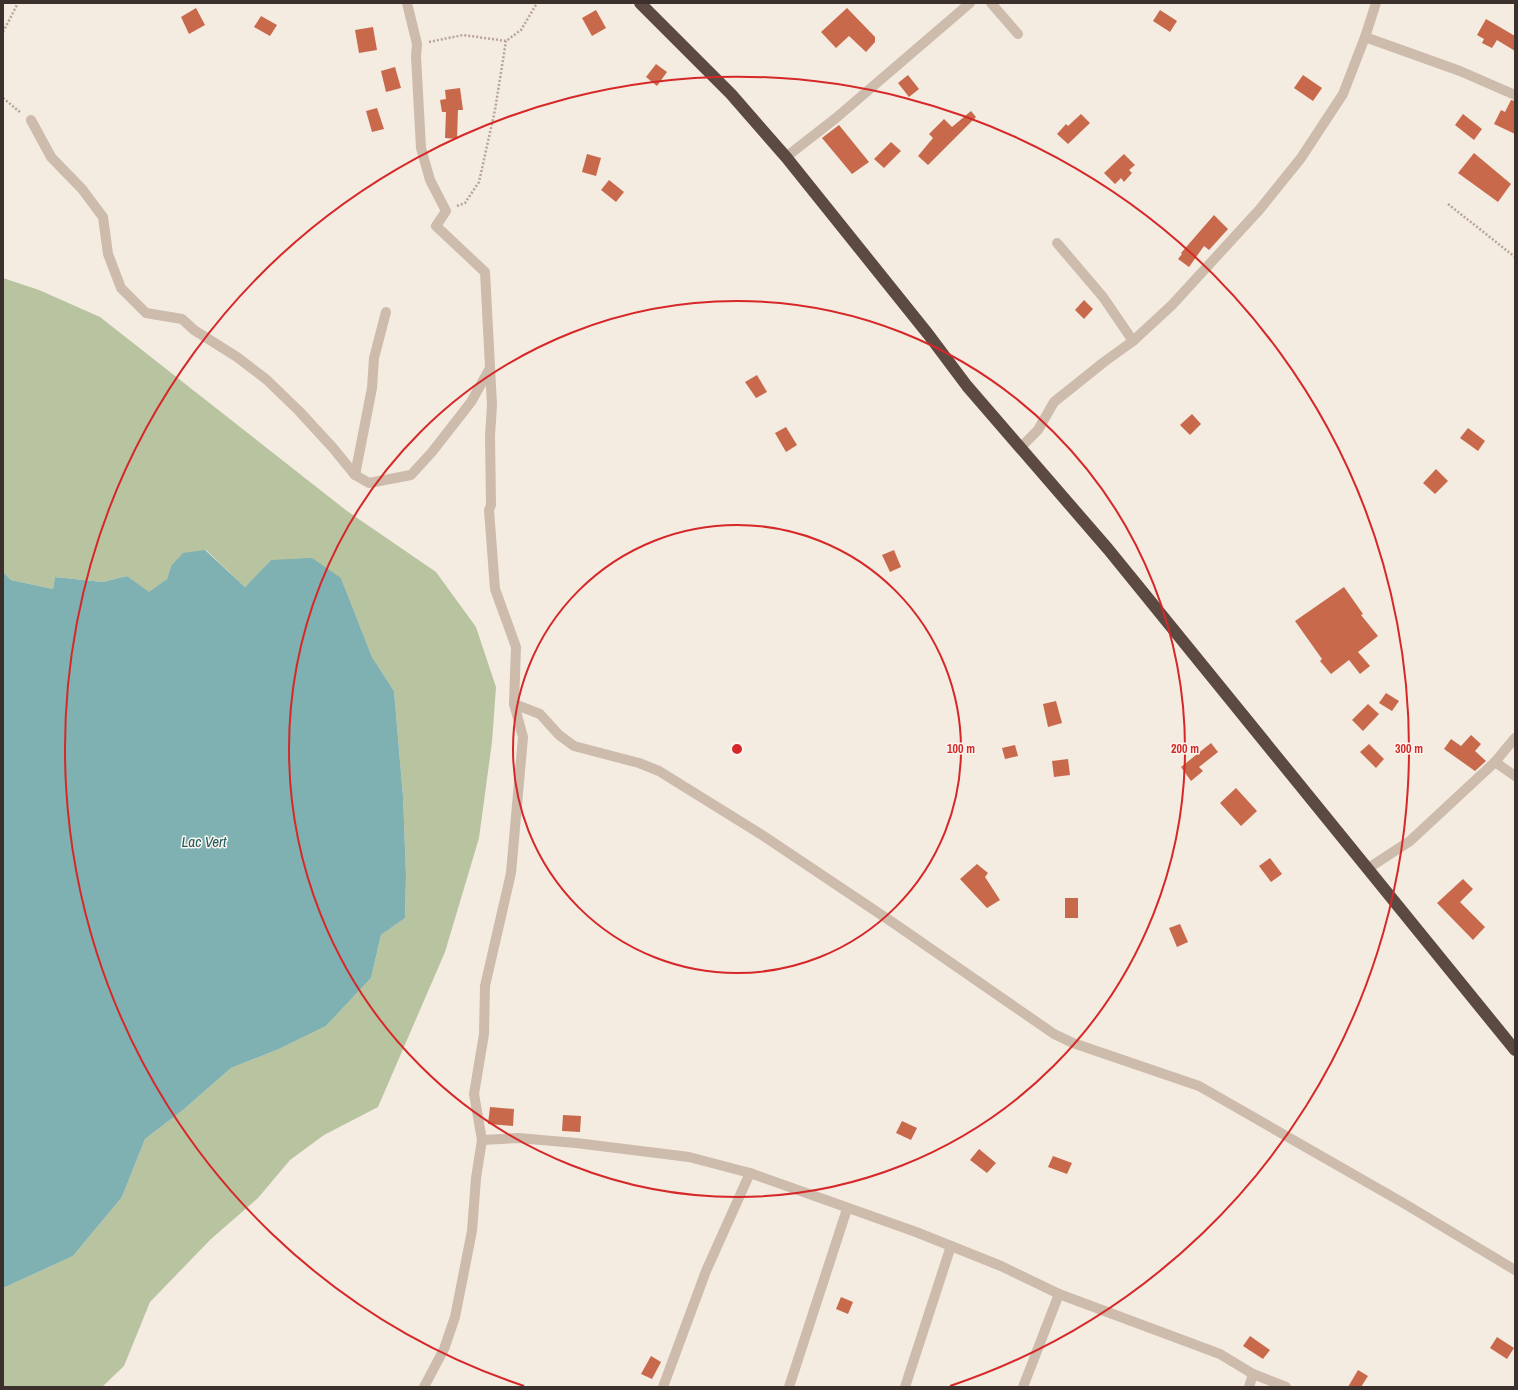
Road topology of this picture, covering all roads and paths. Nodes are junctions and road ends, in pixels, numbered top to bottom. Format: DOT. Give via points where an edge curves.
graph roads {
  1 [pos="18,3"];
  2 [pos="407,3"];
  3 [pos="538,3"];
  4 [pos="640,3"];
  5 [pos="970,3"];
  6 [pos="991,3"];
  7 [pos="1372,5"];
  8 [pos="3,32"];
  9 [pos="1018,34"];
  10 [pos="1365,38"];
  11 [pos="506,41"];
  12 [pos="417,44"];
  13 [pos="1515,95"];
  14 [pos="3,98"];
  15 [pos="31,120"];
  16 [pos="786,157"];
  17 [pos="1448,204"];
  18 [pos="446,211"];
  19 [pos="1058,243"];
  20 [pos="1515,257"];
  21 [pos="386,312"];
  22 [pos="1133,341"];
  23 [pos="489,370"];
  24 [pos="1020,448"];
  25 [pos="355,475"];
  26 [pos="514,704"];
  27 [pos="1515,738"];
  28 [pos="1495,762"];
  29 [pos="1515,776"];
  30 [pos="1367,870"];
  31 [pos="1515,1050"];
  32 [pos="482,1140"];
  33 [pos="750,1173"];
  34 [pos="847,1209"];
  35 [pos="951,1246"];
  36 [pos="1515,1270"];
  37 [pos="1059,1294"];
  38 [pos="1253,1374"];
  39 [pos="424,1387"];
  40 [pos="663,1387"];
  41 [pos="789,1387"];
  42 [pos="905,1387"];
  43 [pos="1023,1387"];
  44 [pos="1249,1387"];
  45 [pos="1286,1387"];
  1 -- 8 [label="path"];
  2 -- 12 [label="street"];
  3 -- 11 [label="path" via="521,30"];
  4 -- 16 [label="highway" via="731,94"];
  5 -- 16 [label="street" via="836,118"];
  6 -- 9 [label="street"];
  7 -- 10 [label="street"];
  10 -- 13 [label="street" via="1460,71"];
  10 -- 22 [label="street" via="1343,94 1301,158 1260,209 1172,305"];
  11 -- 12 [label="path" via="464,35"];
  11 -- 18 [label="path" via="495,110 479,182 465,203"];
  12 -- 18 [label="street" via="421,148 430,180"];
  14 -- 15 [label="path"];
  15 -- 25 [label="street" via="51,157 82,189 103,217 108,254 121,288 146,313 182,319 267,380 333,448"];
  16 -- 24 [label="highway" via="967,386"];
  17 -- 20 [label="path"];
  18 -- 23 [label="street" via="436,226 485,272"];
  19 -- 22 [label="street" via="1103,297"];
  21 -- 25 [label="street" via="374,358 367,416"];
  22 -- 24 [label="street" via="1054,402 1038,430"];
  23 -- 25 [label="street" via="471,402 411,475 368,483"];
  23 -- 26 [label="street" via="492,404 489,510 495,589 516,647"];
  24 -- 30 [label="highway" via="1108,549"];
  26 -- 32 [label="street" via="523,737 511,873 485,986 484,1034 474,1094"];
  26 -- 36 [label="street" via="540,714 559,735 574,746 659,771 762,834 1054,1034 1073,1043 1199,1086"];
  27 -- 28 [label="street"];
  28 -- 29 [label="street"];
  28 -- 30 [label="street" via="1410,842"];
  30 -- 31 [label="highway"];
  32 -- 33 [label="street" via="518,1138 584,1144 689,1157"];
  32 -- 39 [label="street" via="472,1231 455,1317 444,1349"];
  33 -- 34 [label="street"];
  33 -- 40 [label="street" via="706,1271"];
  34 -- 35 [label="street"];
  34 -- 41 [label="street"];
  35 -- 37 [label="street" via="1001,1266"];
  35 -- 42 [label="street"];
  37 -- 38 [label="street" via="1220,1354"];
  37 -- 43 [label="street"];
  38 -- 44 [label="street"];
  38 -- 45 [label="street"];
}
